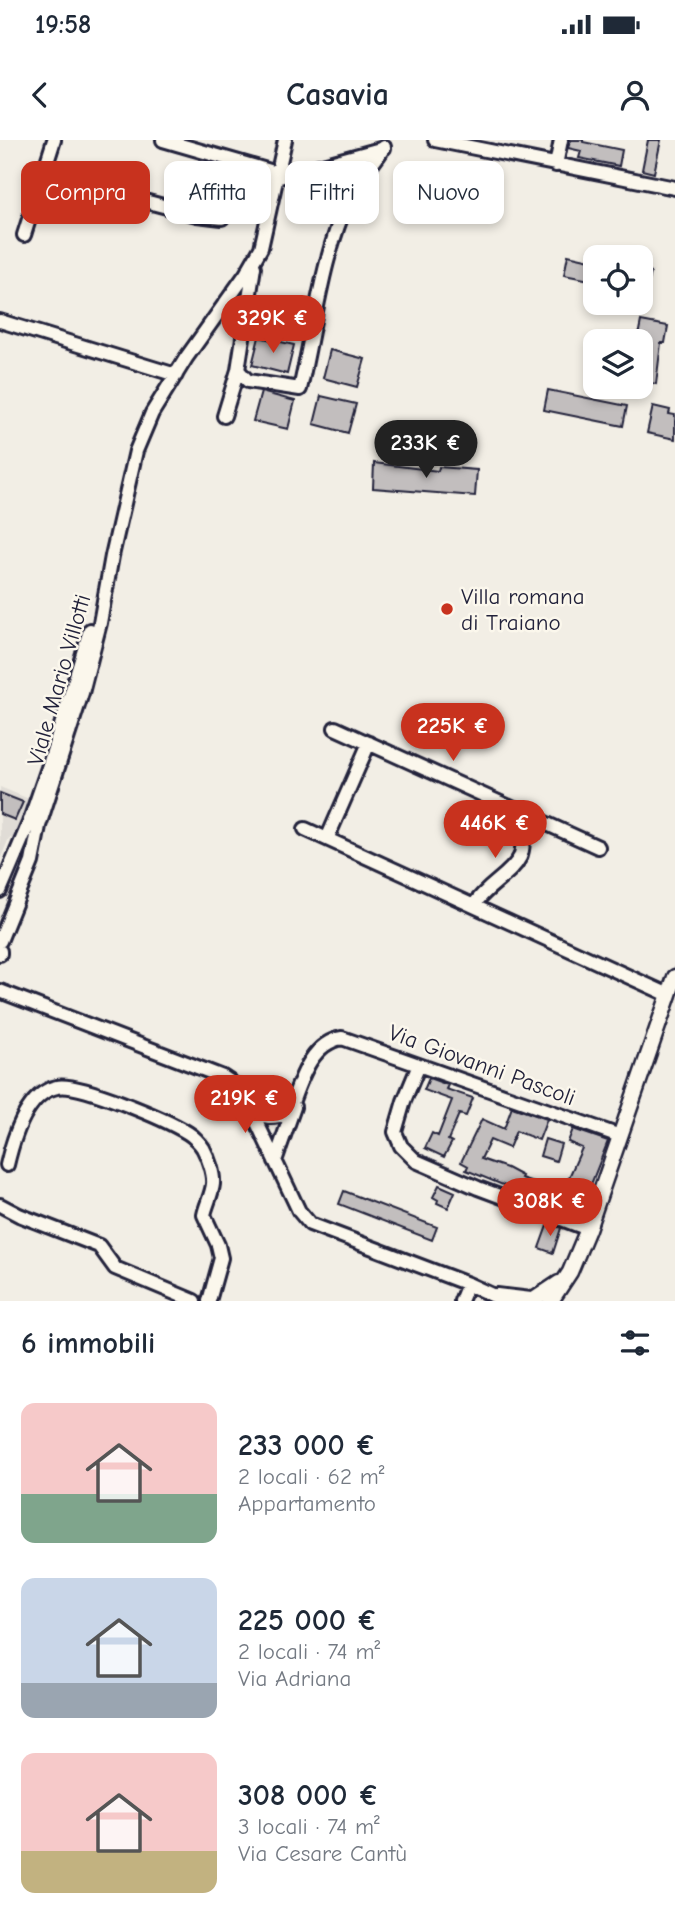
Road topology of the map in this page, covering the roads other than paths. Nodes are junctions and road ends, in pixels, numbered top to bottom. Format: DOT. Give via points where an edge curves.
graph roads {
  1 [pos="54,140"];
  2 [pos="163,140"];
  3 [pos="285,140"];
  4 [pos="435,140"];
  5 [pos="561,140"];
  6 [pos="385,144"];
  7 [pos="48,161"];
  8 [pos="556,165"];
  9 [pos="277,176"];
  10 [pos="675,188"];
  11 [pos="150,202"];
  12 [pos="28,224"];
  13 [pos="24,235"];
  14 [pos="255,260"];
  15 [pos="0,321"];
  16 [pos="238,370"];
  17 [pos="176,375"];
  18 [pos="223,416"];
  19 [pos="112,556"];
  20 [pos="335,728"];
  21 [pos="369,743"];
  22 [pos="523,813"];
  23 [pos="305,829"];
  24 [pos="327,839"];
  25 [pos="598,847"];
  26 [pos="19,848"];
  27 [pos="33,855"];
  28 [pos="0,891"];
  29 [pos="474,905"];
  30 [pos="0,941"];
  31 [pos="675,977"];
  32 [pos="0,991"];
  33 [pos="669,995"];
  34 [pos="419,1065"];
  35 [pos="295,1097"];
  36 [pos="251,1109"];
  37 [pos="620,1136"];
  38 [pos="275,1161"];
  39 [pos="7,1165"];
  40 [pos="0,1205"];
  41 [pos="588,1229"];
  42 [pos="570,1272"];
  43 [pos="468,1284"];
  44 [pos="499,1297"];
  45 [pos="534,1300"];
  46 [pos="194,1301"];
  47 [pos="209,1301"];
  48 [pos="461,1301"];
  49 [pos="551,1301"];
  1 -- 7 [label="street"];
  2 -- 9 [label="street"];
  3 -- 9 [label="street"];
  4 -- 8 [label="street"];
  5 -- 8 [label="street"];
  6 -- 9 [label="street"];
  6 -- 16 [label="street" via="344,210 329,256 300,389 248,381"];
  8 -- 10 [label="street"];
  9 -- 11 [label="street" via="247,191 222,218"];
  9 -- 14 [label="street"];
  12 -- 13 [label="street"];
  14 -- 16 [label="street"];
  14 -- 17 [label="street, Viale Mario Villotti"];
  15 -- 17 [label="street"];
  16 -- 18 [label="street"];
  17 -- 19 [label="street, Viale Mario Villotti" via="152,413 136,451"];
  19 -- 26 [label="street, Viale Mario Villotti"];
  19 -- 27 [label="street, Viale Mario Villotti" via="82,693"];
  20 -- 21 [label="street"];
  21 -- 22 [label="street"];
  21 -- 24 [label="street"];
  22 -- 25 [label="street"];
  22 -- 29 [label="street" via="521,856"];
  23 -- 24 [label="street"];
  24 -- 29 [label="street"];
  26 -- 27 [label="street"];
  26 -- 28 [label="street, Viale Mario Villotti"];
  27 -- 30 [label="street, Viale Mario Villotti"];
  29 -- 33 [label="street"];
  31 -- 33 [label="main road"];
  32 -- 36 [label="street" via="223,1077 241,1089"];
  33 -- 37 [label="main road"];
  34 -- 35 [label="street, Via Giovanni Pascoli" via="342,1038 330,1040 311,1060"];
  34 -- 37 [label="street, Via Giovanni Pascoli"];
  34 -- 41 [label="street" via="396,1132 401,1146 416,1161"];
  35 -- 36 [label="street" via="288,1113 275,1118 261,1117"];
  35 -- 38 [label="street"];
  36 -- 38 [label="street"];
  37 -- 41 [label="main road"];
  38 -- 43 [label="street" via="310,1224"];
  39 -- 47 [label="street" via="30,1106 57,1087 77,1089 191,1135 202,1147 213,1184 204,1215 221,1258"];
  40 -- 46 [label="street" via="99,1246 115,1268"];
  41 -- 42 [label="main road"];
  42 -- 45 [label="main road"];
  42 -- 49 [label="main road"];
  43 -- 44 [label="street"];
  43 -- 48 [label="street"];
  44 -- 45 [label="street"];
}
